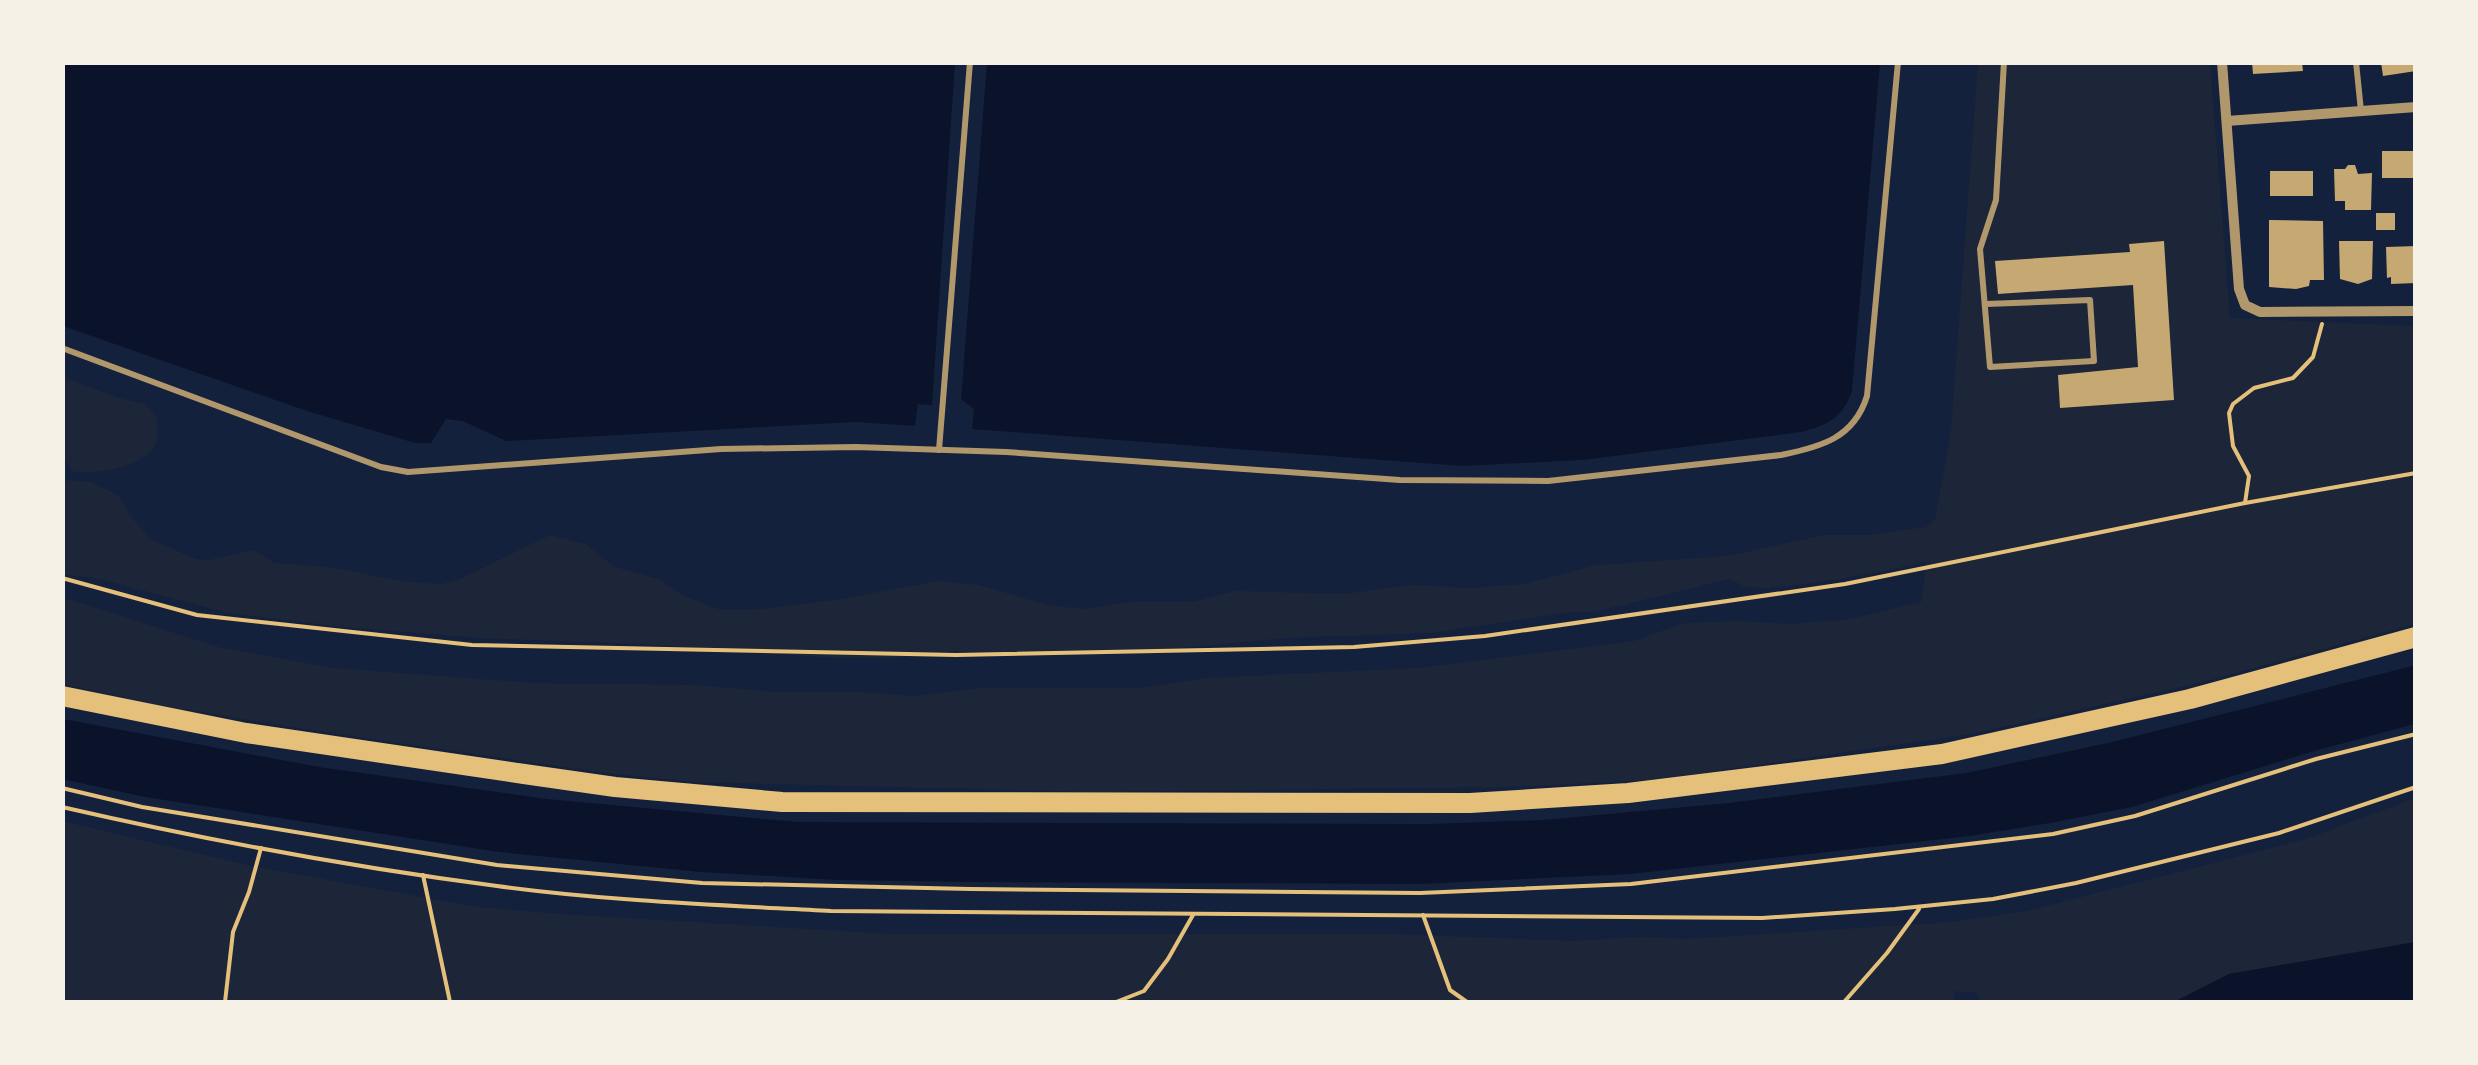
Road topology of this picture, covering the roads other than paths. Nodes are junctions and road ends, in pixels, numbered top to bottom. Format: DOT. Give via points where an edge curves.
graph roads {
  1 [pos="970,62"];
  2 [pos="1898,62"];
  3 [pos="2004,62"];
  4 [pos="2222,62"];
  5 [pos="2356,62"];
  6 [pos="2416,107"];
  7 [pos="2361,111"];
  8 [pos="2227,121"];
  9 [pos="1986,304"];
  10 [pos="2416,311"];
  11 [pos="62,348"];
  12 [pos="940,450"];
  13 [pos="2416,637"];
  14 [pos="62,696"];
  1 -- 12 [label="lane"];
  2 -- 12 [label="lane" via="1867,396 1847,432 1819,448 1548,480 1400,480"];
  3 -- 9 [label="lane" via="1996,200 1980,249"];
  4 -- 8 [label="street"];
  5 -- 7 [label="lane"];
  6 -- 7 [label="street"];
  7 -- 8 [label="street"];
  8 -- 10 [label="street" via="2240,295 2249,309"];
  9 -- 9 [label="lane" via="1990,367 2094,361 2090,300"];
  11 -- 12 [label="lane" via="380,468 408,472 720,449"];
  13 -- 14 [label="highway" via="2218,692 1942,754 1648,791 1470,803 768,801 615,787 246,733"];
}
